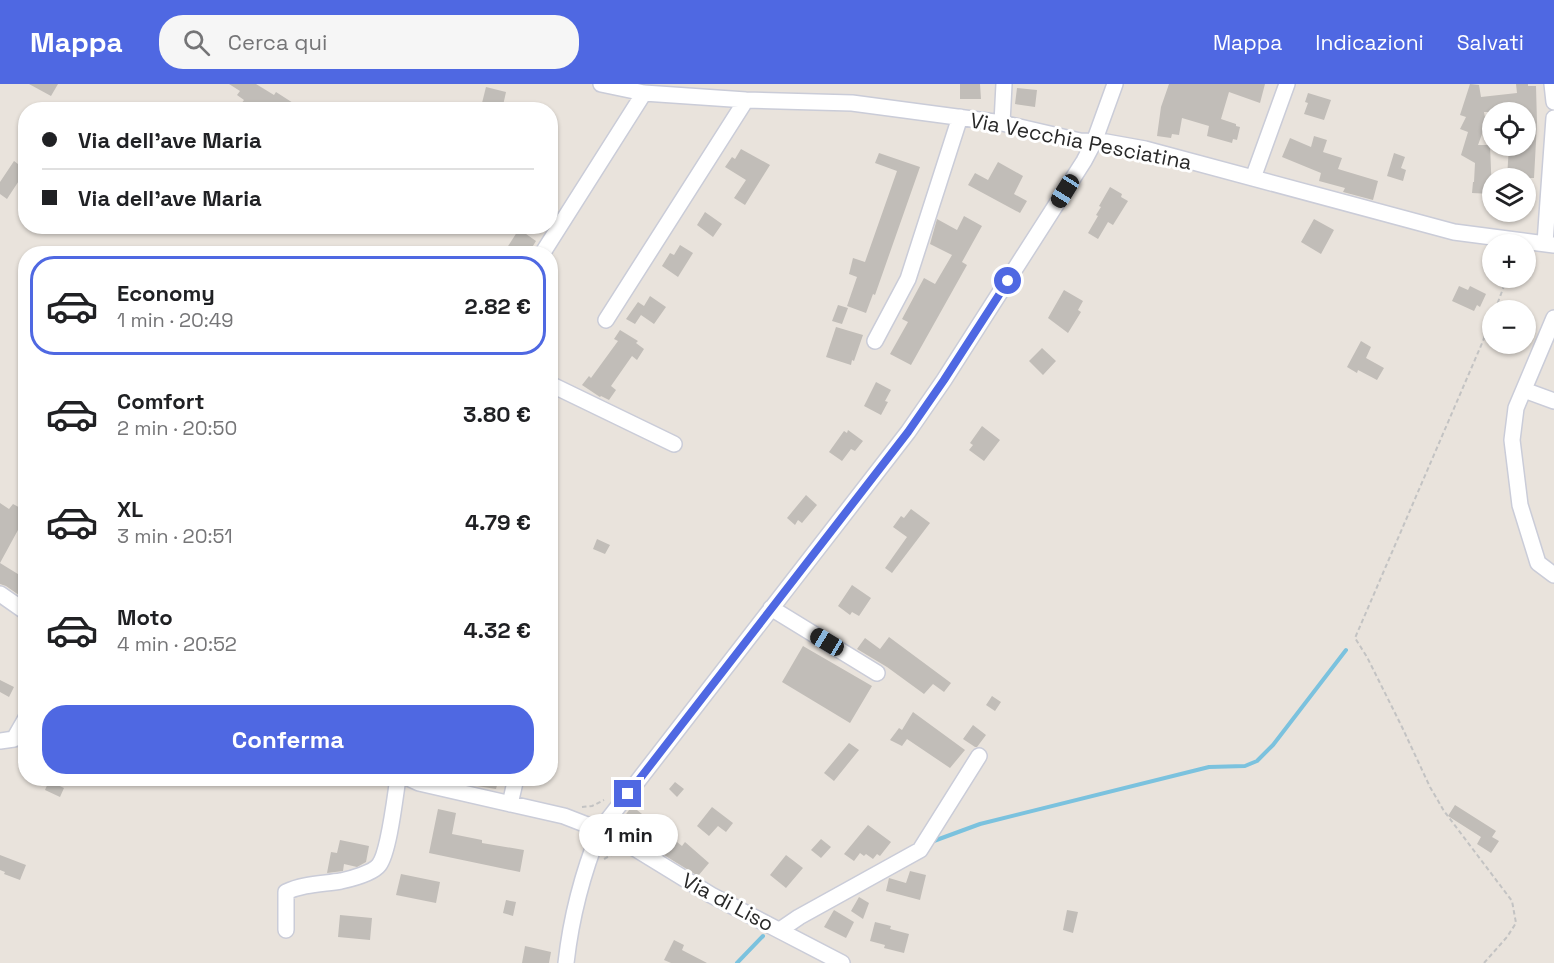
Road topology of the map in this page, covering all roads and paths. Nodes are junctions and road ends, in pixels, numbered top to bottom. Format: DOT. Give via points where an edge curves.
graph roads {
  1 [pos="601,84"];
  2 [pos="1004,84"];
  3 [pos="1115,84"];
  4 [pos="1287,84"];
  5 [pos="1552,84"];
  6 [pos="644,93"];
  7 [pos="746,100"];
  8 [pos="1554,102"];
  9 [pos="960,117"];
  10 [pos="1554,118"];
  11 [pos="1002,123"];
  12 [pos="1094,142"];
  13 [pos="1253,178"];
  14 [pos="558,229"];
  15 [pos="1550,244"];
  16 [pos="1554,318"];
  17 [pos="606,320"];
  18 [pos="875,341"];
  19 [pos="1482,344"];
  20 [pos="558,388"];
  21 [pos="1524,390"];
  22 [pos="1554,400"];
  23 [pos="674,444"];
  24 [pos="1554,575"];
  25 [pos="0,594"];
  26 [pos="18,606"];
  27 [pos="771,609"];
  28 [pos="877,673"];
  29 [pos="18,732"];
  30 [pos="0,741"];
  31 [pos="979,756"];
  32 [pos="397,786"];
  33 [pos="432,786"];
  34 [pos="514,786"];
  35 [pos="604,800"];
  36 [pos="510,804"];
  37 [pos="575,808"];
  38 [pos="600,830"];
  39 [pos="618,852"];
  40 [pos="602,862"];
  41 [pos="286,930"];
  42 [pos="780,930"];
  43 [pos="566,963"];
  44 [pos="842,963"];
  45 [pos="1484,963"];
  1 -- 6 [label="street, Via Vecchia Pesciatina"];
  2 -- 11 [label="street"];
  3 -- 12 [label="street"];
  4 -- 13 [label="street"];
  5 -- 8 [label="street"];
  6 -- 7 [label="street, Via Vecchia Pesciatina"];
  6 -- 14 [label="street"];
  7 -- 9 [label="street, Via Vecchia Pesciatina" via="852,103"];
  7 -- 17 [label="street"];
  9 -- 11 [label="street, Via Vecchia Pesciatina"];
  9 -- 18 [label="street" via="908,279"];
  10 -- 15 [label="street"];
  11 -- 12 [label="street, Via Vecchia Pesciatina"];
  12 -- 13 [label="street, Via Vecchia Pesciatina" via="1145,149"];
  12 -- 27 [label="street" via="944,380"];
  13 -- 15 [label="street, Via Vecchia Pesciatina" via="1454,232"];
  16 -- 21 [label="street"];
  19 -- 45 [label="path" via="1355,638 1444,812 1512,901 1516,923"];
  20 -- 23 [label="street"];
  21 -- 22 [label="street"];
  21 -- 24 [label="street" via="1516,408 1512,440 1520,505 1538,563"];
  25 -- 26 [label="street"];
  27 -- 28 [label="street"];
  27 -- 38 [label="street"];
  29 -- 30 [label="street" via="14,739"];
  31 -- 42 [label="street" via="920,850"];
  32 -- 41 [label="street" via="384,855 378,867 345,880 286,892"];
  33 -- 36 [label="street, Via di Liso"];
  34 -- 36 [label="street"];
  35 -- 37 [label="path"];
  36 -- 38 [label="street, Via di Liso" via="564,816"];
  38 -- 42 [label="street, Via di Liso"];
  38 -- 43 [label="street" via="578,895"];
  39 -- 40 [label="path"];
  42 -- 44 [label="street, Via di Liso"];
}
